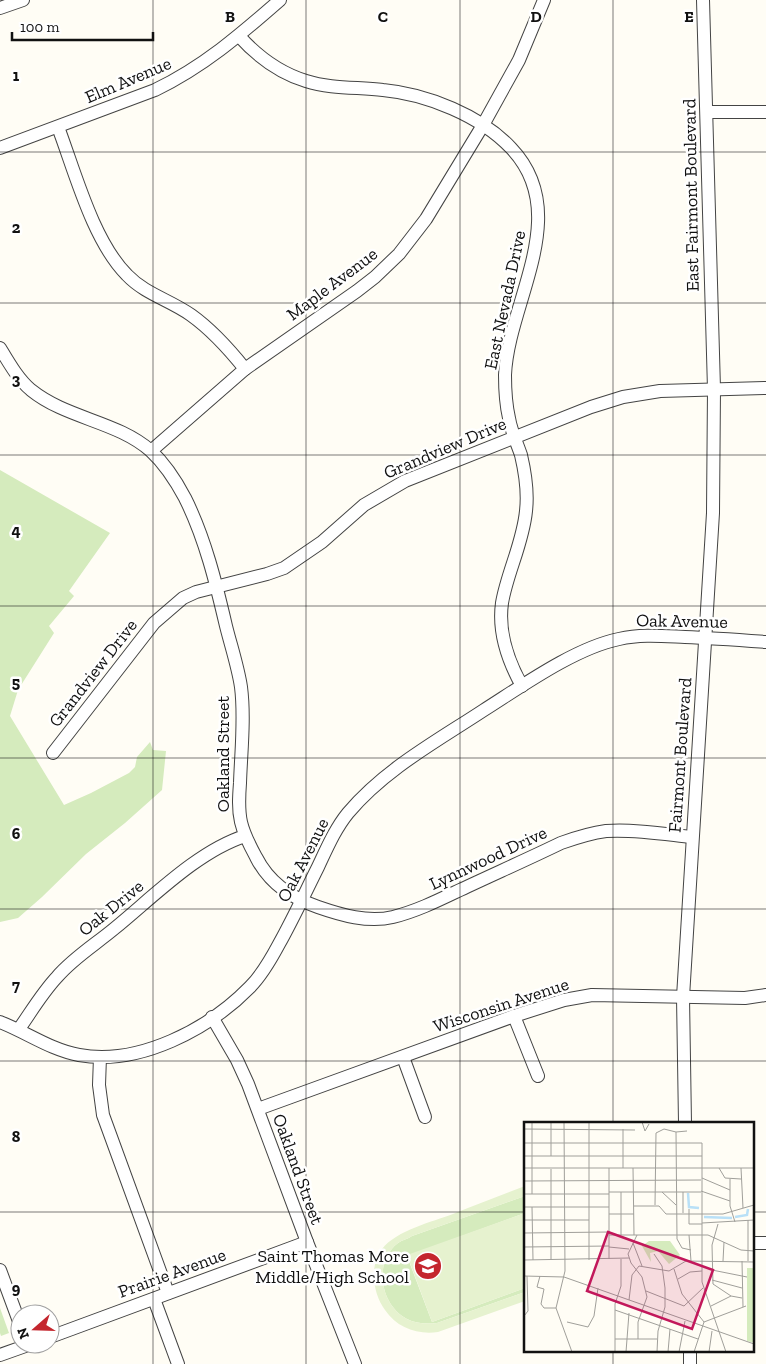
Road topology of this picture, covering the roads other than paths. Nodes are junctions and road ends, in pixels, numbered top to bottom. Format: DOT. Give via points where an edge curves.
graph roads {
  1 [pos="23,0"];
  2 [pos="280,0"];
  3 [pos="544,0"];
  4 [pos="704,0"];
  5 [pos="1,6"];
  6 [pos="239,36"];
  7 [pos="706,112"];
  8 [pos="766,112"];
  9 [pos="483,125"];
  10 [pos="58,127"];
  11 [pos="0,148"];
  12 [pos="0,348"];
  13 [pos="245,369"];
  14 [pos="766,388"];
  15 [pos="714,389"];
  16 [pos="515,438"];
  17 [pos="151,451"];
  18 [pos="216,586"];
  19 [pos="706,638"];
  20 [pos="766,642"];
  21 [pos="522,686"];
  22 [pos="53,753"];
  23 [pos="245,836"];
  24 [pos="692,837"];
  25 [pos="301,901"];
  26 [pos="766,996"];
  27 [pos="682,997"];
  28 [pos="514,1016"];
  29 [pos="212,1018"];
  30 [pos="0,1022"];
  31 [pos="19,1030"];
  32 [pos="100,1057"];
  33 [pos="403,1057"];
  34 [pos="538,1076"];
  35 [pos="258,1109"];
  36 [pos="425,1117"];
  37 [pos="685,1122"];
  38 [pos="307,1242"];
  39 [pos="0,1270"];
  40 [pos="168,1293"];
  41 [pos="154,1298"];
  42 [pos="13,1304"];
  43 [pos="60,1333"];
  44 [pos="178,1364"];
  45 [pos="355,1364"];
  1 -- 5 [label="street"];
  2 -- 6 [label="street, Elm Avenue"];
  3 -- 9 [label="street, Maple Avenue" via="519,60"];
  4 -- 7 [label="street, East Fairmont Boulevard"];
  6 -- 9 [label="street, East Nevada Drive" via="274,66 298,78 318,84 386,90 419,97"];
  6 -- 10 [label="street, Elm Avenue" via="170,83"];
  7 -- 8 [label="street"];
  7 -- 15 [label="street, East Fairmont Boulevard"];
  9 -- 13 [label="street, Maple Avenue" via="426,219 388,266"];
  9 -- 16 [label="street, East Nevada Drive" via="511,148 522,163 530,179 538,211 537,242 507,355 506,398"];
  10 -- 11 [label="street, Elm Avenue"];
  10 -- 13 [label="street" via="92,217 114,260 139,286 209,329"];
  12 -- 17 [label="street, Oakland Street" via="30,390 61,409 121,433"];
  13 -- 17 [label="street, Maple Avenue"];
  14 -- 15 [label="street, Grandview Drive"];
  15 -- 16 [label="street, Grandview Drive" via="660,391 623,397"];
  15 -- 19 [label="street, Fairmont Boulevard" via="713,513"];
  16 -- 18 [label="street, Grandview Drive" via="389,489 284,568"];
  16 -- 21 [label="street, East Nevada Drive" via="521,457 526,511 519,548 502,603 502,622 511,667"];
  17 -- 18 [label="street, Oakland Street" via="186,500 205,546"];
  18 -- 22 [label="street, Grandview Drive" via="183,598 154,623"];
  18 -- 23 [label="street, Oakland Street" via="241,687 239,802"];
  19 -- 20 [label="street, Oak Avenue"];
  19 -- 21 [label="street, Oak Avenue" via="642,635 617,639 596,645"];
  19 -- 24 [label="street, Fairmont Boulevard"];
  21 -- 25 [label="street, Oak Avenue" via="373,786 333,835"];
  23 -- 25 [label="street, Oakland Street" via="269,877"];
  23 -- 31 [label="street, Oak Drive" via="214,850 185,870 57,976"];
  24 -- 25 [label="street, Lynnwood Drive" via="629,831 581,836 421,908 392,917 347,915"];
  24 -- 27 [label="street, Fairmont Boulevard"];
  25 -- 29 [label="street, Oak Avenue" via="257,979 239,998"];
  26 -- 27 [label="street, Wisconsin Avenue"];
  27 -- 28 [label="street, Wisconsin Avenue" via="574,997"];
  27 -- 37 [label="street, Fairmont Boulevard"];
  28 -- 33 [label="street, Wisconsin Avenue"];
  28 -- 34 [label="street"];
  29 -- 32 [label="street, Oak Avenue" via="163,1046"];
  29 -- 35 [label="street, Oakland Street" via="237,1060"];
  30 -- 31 [label="street, Oak Avenue"];
  31 -- 32 [label="street, Oak Avenue" via="53,1047 78,1055"];
  32 -- 40 [label="street" via="103,1115"];
  33 -- 35 [label="street, Wisconsin Avenue"];
  33 -- 36 [label="street"];
  35 -- 38 [label="street, Oakland Street"];
  38 -- 40 [label="street, Prairie Avenue"];
  38 -- 45 [label="street, Oakland Street"];
  39 -- 42 [label="street"];
  40 -- 41 [label="street, Prairie Avenue"];
  41 -- 43 [label="street, Prairie Avenue"];
  41 -- 44 [label="street"];
}
